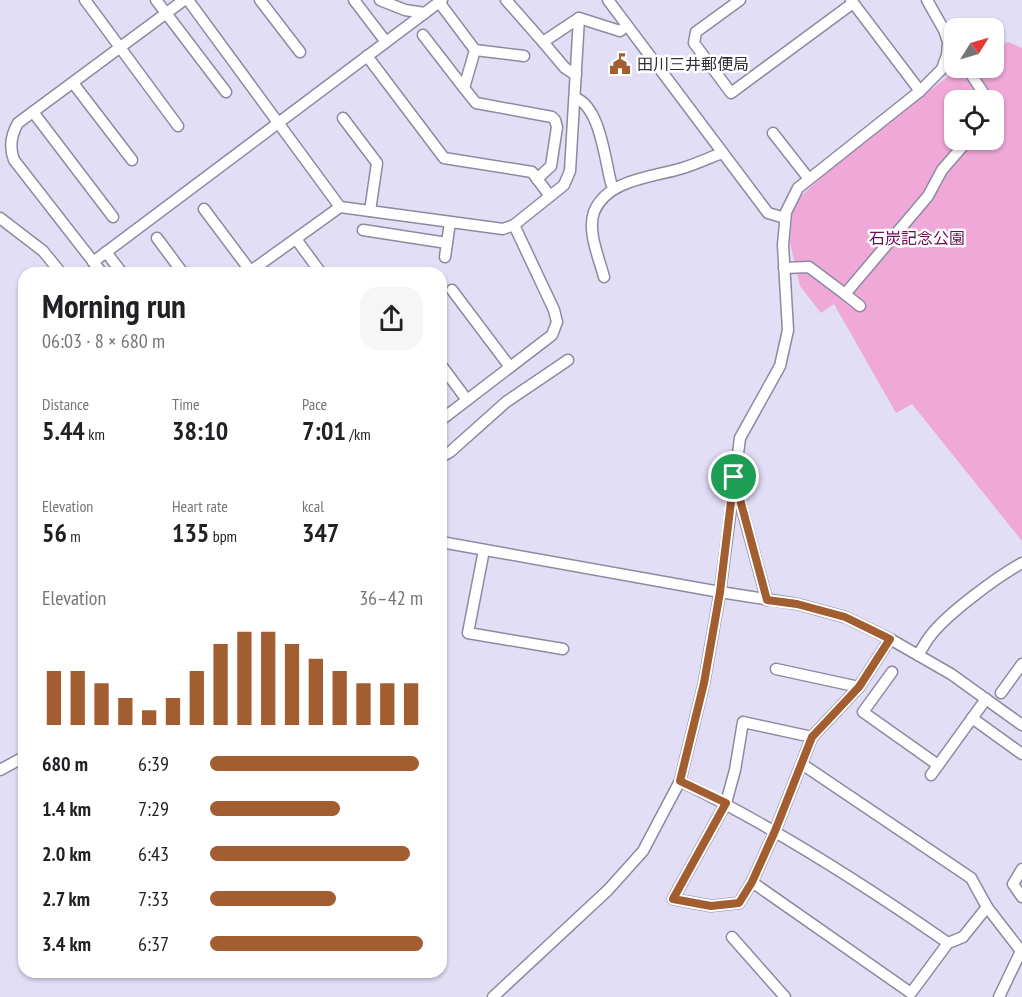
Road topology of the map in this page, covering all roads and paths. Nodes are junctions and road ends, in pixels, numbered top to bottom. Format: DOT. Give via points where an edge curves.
graph roads {
  1 [pos="85,0"];
  2 [pos="156,0"];
  3 [pos="186,0"];
  4 [pos="260,0"];
  5 [pos="354,0"];
  6 [pos="381,0"];
  7 [pos="506,0"];
  8 [pos="608,0"];
  9 [pos="740,0"];
  10 [pos="927,0"];
  11 [pos="441,1"];
  12 [pos="852,1"];
  13 [pos="166,13"];
  14 [pos="425,13"];
  15 [pos="579,18"];
  16 [pos="627,26"];
  17 [pos="944,30"];
  18 [pos="423,35"];
  19 [pos="386,42"];
  20 [pos="543,42"];
  21 [pos="120,47"];
  22 [pos="475,50"];
  23 [pos="300,52"];
  24 [pos="368,56"];
  25 [pos="524,56"];
  26 [pos="944,63"];
  27 [pos="576,75"];
  28 [pos="73,82"];
  29 [pos="464,88"];
  30 [pos="920,91"];
  31 [pos="226,92"];
  32 [pos="575,98"];
  33 [pos="33,112"];
  34 [pos="343,118"];
  35 [pos="278,124"];
  36 [pos="178,126"];
  37 [pos="773,133"];
  38 [pos="959,150"];
  39 [pos="722,153"];
  40 [pos="132,160"];
  41 [pos="537,179"];
  42 [pos="809,179"];
  43 [pos="614,189"];
  44 [pos="550,196"];
  45 [pos="340,207"];
  46 [pos="204,209"];
  47 [pos="370,211"];
  48 [pos="113,217"];
  49 [pos="0,218"];
  50 [pos="785,218"];
  51 [pos="450,222"];
  52 [pos="514,225"];
  53 [pos="363,230"];
  54 [pos="157,238"];
  55 [pos="296,239"];
  56 [pos="447,243"];
  57 [pos="106,252"];
  58 [pos="445,258"];
  59 [pos="93,261"];
  60 [pos="56,267"];
  61 [pos="98,267"];
  62 [pos="117,267"];
  63 [pos="179,267"];
  64 [pos="246,267"];
  65 [pos="257,267"];
  66 [pos="317,267"];
  67 [pos="784,268"];
  68 [pos="604,276"];
  69 [pos="452,290"];
  70 [pos="845,294"];
  71 [pos="860,306"];
  72 [pos="568,360"];
  73 [pos="510,367"];
  74 [pos="447,372"];
  75 [pos="468,400"];
  76 [pos="447,416"];
  77 [pos="447,454"];
  78 [pos="734,477"];
  79 [pos="447,543"];
  80 [pos="484,550"];
  81 [pos="1022,563"];
  82 [pos="720,592"];
  83 [pos="767,600"];
  84 [pos="890,639"];
  85 [pos="562,649"];
  86 [pos="918,655"];
  87 [pos="1022,664"];
  88 [pos="776,669"];
  89 [pos="892,672"];
  90 [pos="859,687"];
  91 [pos="1001,693"];
  92 [pos="986,699"];
  93 [pos="972,718"];
  94 [pos="1022,725"];
  95 [pos="812,737"];
  96 [pos="1022,754"];
  97 [pos="18,760"];
  98 [pos="802,764"];
  99 [pos="938,765"];
  100 [pos="0,770"];
  101 [pos="931,775"];
  102 [pos="680,781"];
  103 [pos="726,803"];
  104 [pos="775,831"];
  105 [pos="1022,869"];
  106 [pos="752,882"];
  107 [pos="1022,897"];
  108 [pos="987,907"];
  109 [pos="732,937"];
  110 [pos="948,943"];
  111 [pos="493,997"];
  112 [pos="785,997"];
  113 [pos="999,997"];
  1 -- 21 [label="street"];
  2 -- 13 [label="street"];
  3 -- 13 [label="street"];
  3 -- 35 [label="street"];
  4 -- 23 [label="street"];
  5 -- 19 [label="street"];
  6 -- 14 [label="street"];
  7 -- 20 [label="street"];
  8 -- 16 [label="street"];
  9 -- 12 [label="street" via="696,32 694,43 731,93"];
  10 -- 17 [label="street"];
  11 -- 14 [label="street"];
  11 -- 22 [label="street"];
  12 -- 30 [label="street"];
  13 -- 21 [label="street"];
  13 -- 31 [label="street"];
  14 -- 19 [label="street"];
  15 -- 16 [label="street" via="620,31"];
  15 -- 20 [label="street"];
  15 -- 27 [label="street"];
  16 -- 39 [label="street"];
  18 -- 29 [label="street"];
  19 -- 24 [label="street"];
  20 -- 27 [label="street"];
  21 -- 28 [label="street"];
  21 -- 36 [label="street"];
  22 -- 25 [label="street"];
  22 -- 29 [label="street"];
  24 -- 35 [label="street"];
  24 -- 41 [label="street" via="444,158 532,172"];
  26 -- 30 [label="street"];
  27 -- 32 [label="street"];
  28 -- 33 [label="street"];
  28 -- 40 [label="street"];
  29 -- 41 [label="street" via="476,103 555,120 551,166"];
  30 -- 42 [label="street"];
  32 -- 43 [label="street" via="583,100 595,118"];
  32 -- 44 [label="street" via="570,171 564,185"];
  33 -- 48 [label="street"];
  33 -- 59 [label="street" via="12,133 14,159"];
  34 -- 47 [label="street" via="376,163"];
  35 -- 45 [label="street"];
  35 -- 57 [label="street"];
  37 -- 42 [label="street"];
  38 -- 70 [label="street" via="942,170 928,196"];
  39 -- 43 [label="street"];
  39 -- 50 [label="street" via="768,213"];
  41 -- 44 [label="street"];
  42 -- 50 [label="street" via="798,188"];
  43 -- 68 [label="street" via="594,213 594,234"];
  44 -- 52 [label="street"];
  45 -- 47 [label="street"];
  45 -- 55 [label="street"];
  46 -- 64 [label="street"];
  47 -- 51 [label="street"];
  49 -- 60 [label="street" via="43,251"];
  50 -- 67 [label="street"];
  51 -- 52 [label="street" via="503,229"];
  51 -- 56 [label="street"];
  52 -- 73 [label="street" via="557,322 552,335"];
  53 -- 56 [label="street"];
  54 -- 63 [label="street"];
  55 -- 65 [label="street"];
  55 -- 66 [label="street"];
  56 -- 58 [label="street"];
  57 -- 59 [label="street"];
  57 -- 62 [label="street"];
  59 -- 61 [label="street"];
  67 -- 70 [label="street" via="809,267"];
  67 -- 78 [label="street" via="788,330 780,366 740,438"];
  69 -- 73 [label="street"];
  70 -- 71 [label="street"];
  72 -- 77 [label="street" via="506,402"];
  73 -- 75 [label="street"];
  74 -- 75 [label="street"];
  75 -- 76 [label="street"];
  78 -- 82 [label="street"];
  78 -- 83 [label="street"];
  79 -- 80 [label="street"];
  80 -- 82 [label="street"];
  80 -- 85 [label="street" via="468,633"];
  81 -- 86 [label="street" via="945,619"];
  82 -- 83 [label="street"];
  82 -- 102 [label="street" via="704,686"];
  83 -- 84 [label="street" via="845,617"];
  84 -- 86 [label="street"];
  84 -- 90 [label="street"];
  86 -- 92 [label="street"];
  87 -- 91 [label="street"];
  88 -- 90 [label="street"];
  89 -- 99 [label="street" via="863,712"];
  90 -- 95 [label="street"];
  92 -- 93 [label="street"];
  92 -- 94 [label="street"];
  93 -- 96 [label="street"];
  93 -- 99 [label="street"];
  95 -- 98 [label="street"];
  95 -- 103 [label="street" via="743,722"];
  97 -- 100 [label="street"];
  98 -- 104 [label="street"];
  98 -- 108 [label="street" via="972,878"];
  99 -- 101 [label="street"];
  102 -- 103 [label="street"];
  102 -- 111 [label="street" via="643,851 608,890"];
  103 -- 104 [label="street"];
  103 -- 106 [label="street" via="673,899 711,906 739,903"];
  104 -- 106 [label="street"];
  104 -- 110 [label="street"];
  105 -- 107 [label="street" via="1013,884"];
  106 -- 110 [label="street" via="911,993"];
  108 -- 110 [label="street" via="963,938"];
  108 -- 113 [label="street" via="1020,951"];
  109 -- 112 [label="street"];
}
